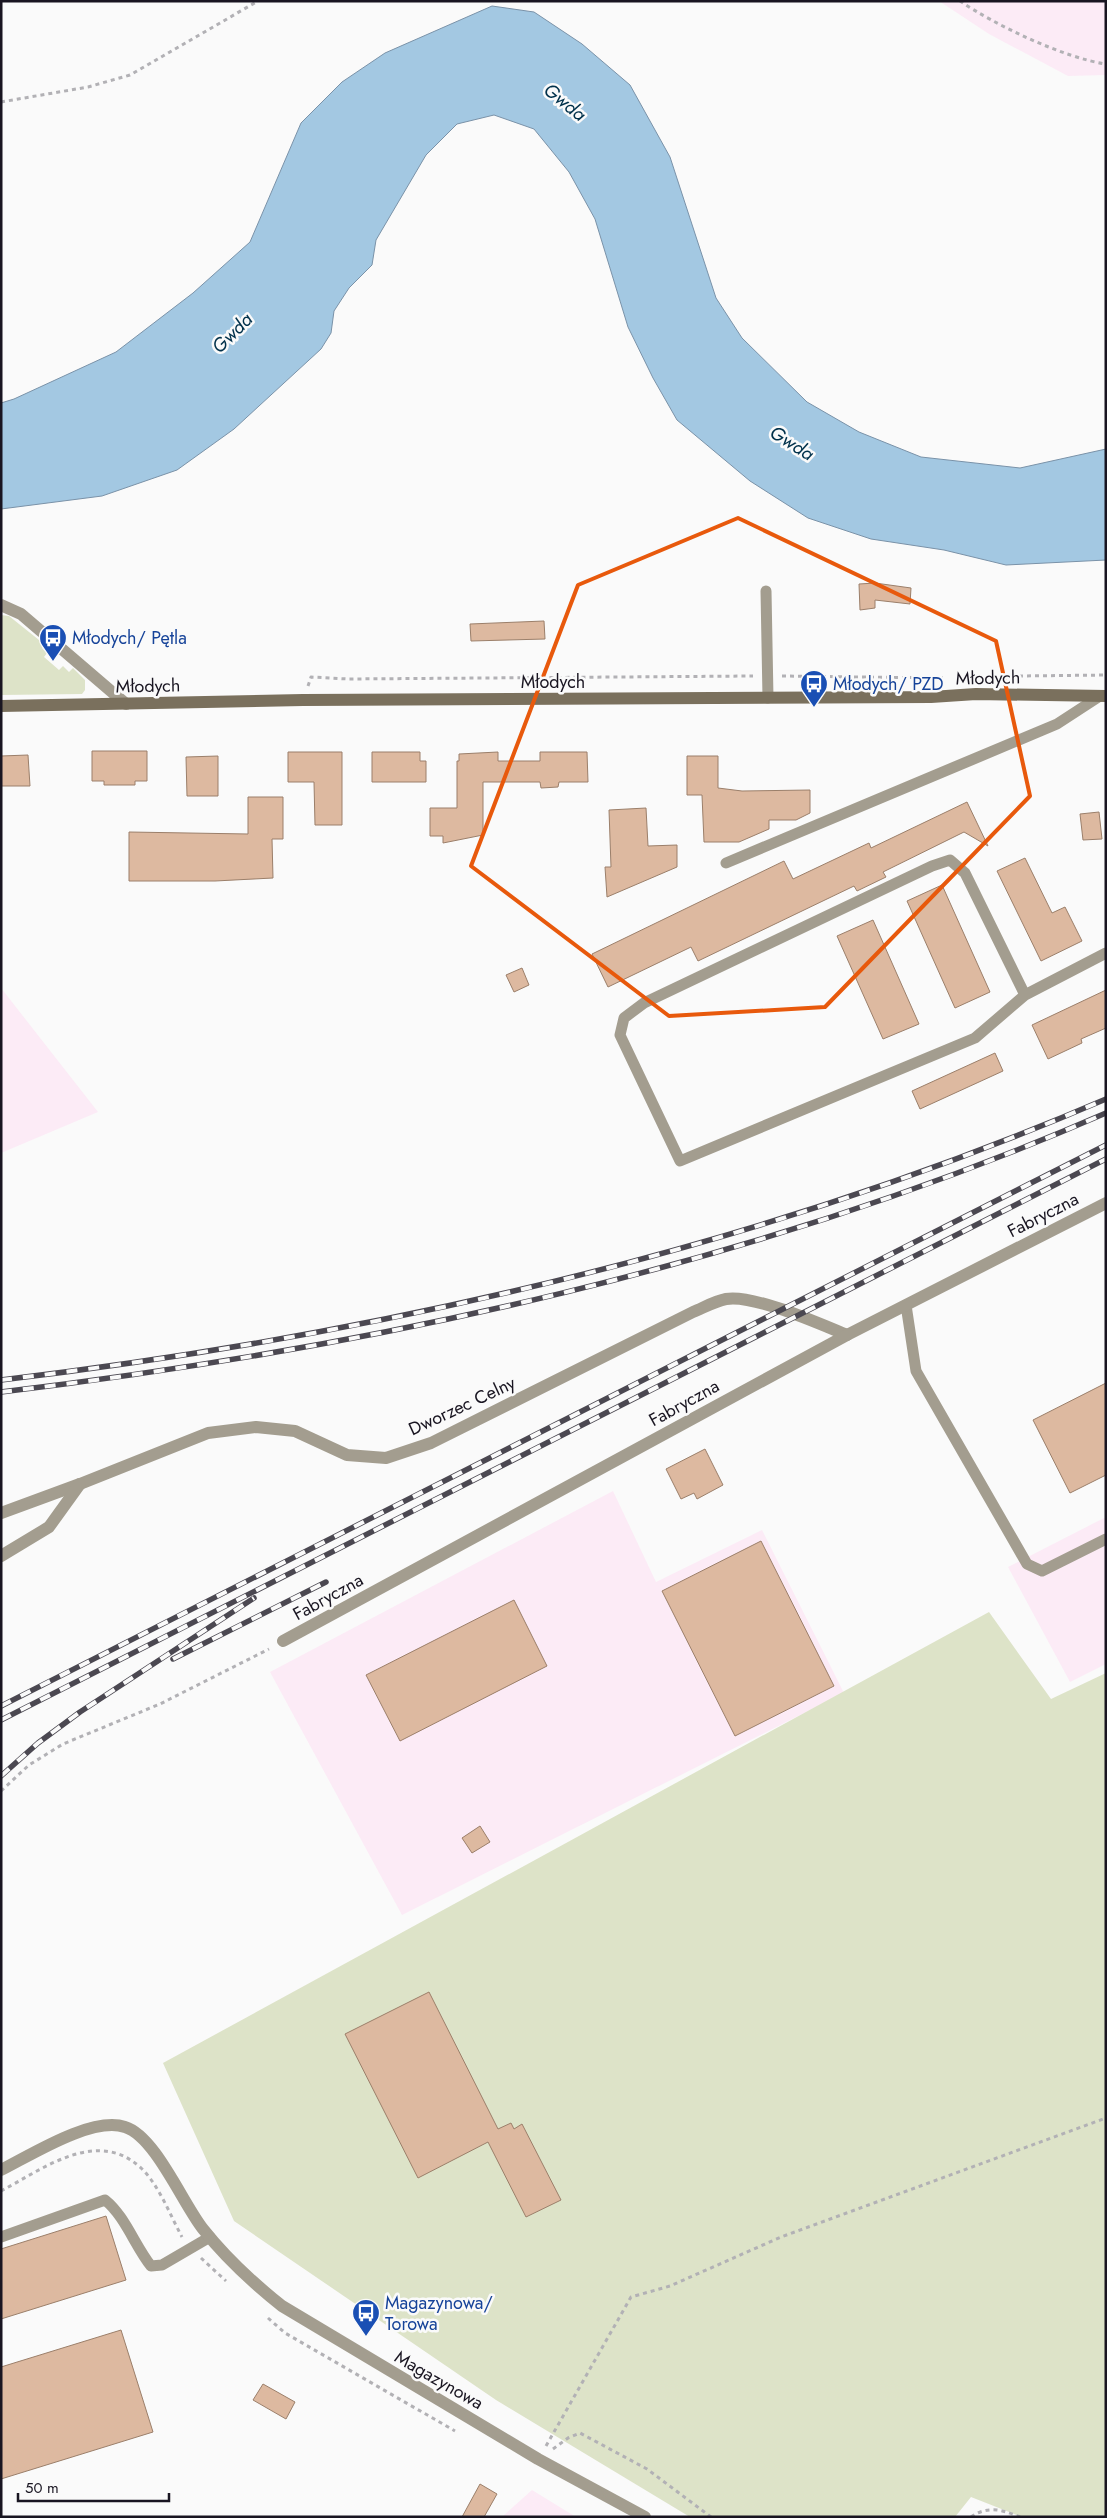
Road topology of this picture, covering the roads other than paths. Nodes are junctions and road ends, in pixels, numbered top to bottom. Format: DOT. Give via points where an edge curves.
graph roads {
  1 [pos="766,591"];
  2 [pos="1,605"];
  3 [pos="1103,696"];
  4 [pos="768,698"];
  5 [pos="126,704"];
  6 [pos="1,706"];
  7 [pos="726,863"];
  8 [pos="1106,953"];
  9 [pos="1025,994"];
  10 [pos="1106,1203"];
  11 [pos="906,1305"];
  12 [pos="847,1335"];
  13 [pos="80,1484"];
  14 [pos="1,1513"];
  15 [pos="1106,1539"];
  16 [pos="1,1556"];
  17 [pos="283,1642"];
  18 [pos="1,2170"];
  19 [pos="1,2237"];
  20 [pos="210,2237"];
  21 [pos="645,2517"];
  1 -- 4 [label="lane"];
  2 -- 5 [label="street" via="21,614"];
  3 -- 4 [label="street, Młodych" via="976,694"];
  3 -- 7 [label="lane" via="1057,724"];
  4 -- 5 [label="street, Młodych"];
  5 -- 6 [label="street, Młodych"];
  8 -- 9 [label="lane"];
  9 -- 9 [label="lane" via="965,873 950,860 644,1002 624,1018 620,1035 680,1161 975,1038"];
  10 -- 11 [label="street, Fabryczna"];
  11 -- 12 [label="street, Fabryczna"];
  11 -- 15 [label="lane" via="916,1371 1027,1564 1042,1571"];
  12 -- 13 [label="street, Dworzec Celny" via="782,1310 726,1298 431,1443 386,1458 347,1455 294,1431 256,1427 208,1433"];
  12 -- 17 [label="street, Fabryczna"];
  13 -- 14 [label="street, Dworzec Celny"];
  13 -- 16 [label="street" via="49,1527"];
  18 -- 20 [label="street, Magazynowa" via="88,2130 114,2125 125,2127 136,2132 156,2154"];
  19 -- 20 [label="lane" via="105,2200 114,2208 151,2266 162,2265"];
  20 -- 21 [label="street, Magazynowa" via="245,2275 288,2310 538,2459"];
}
